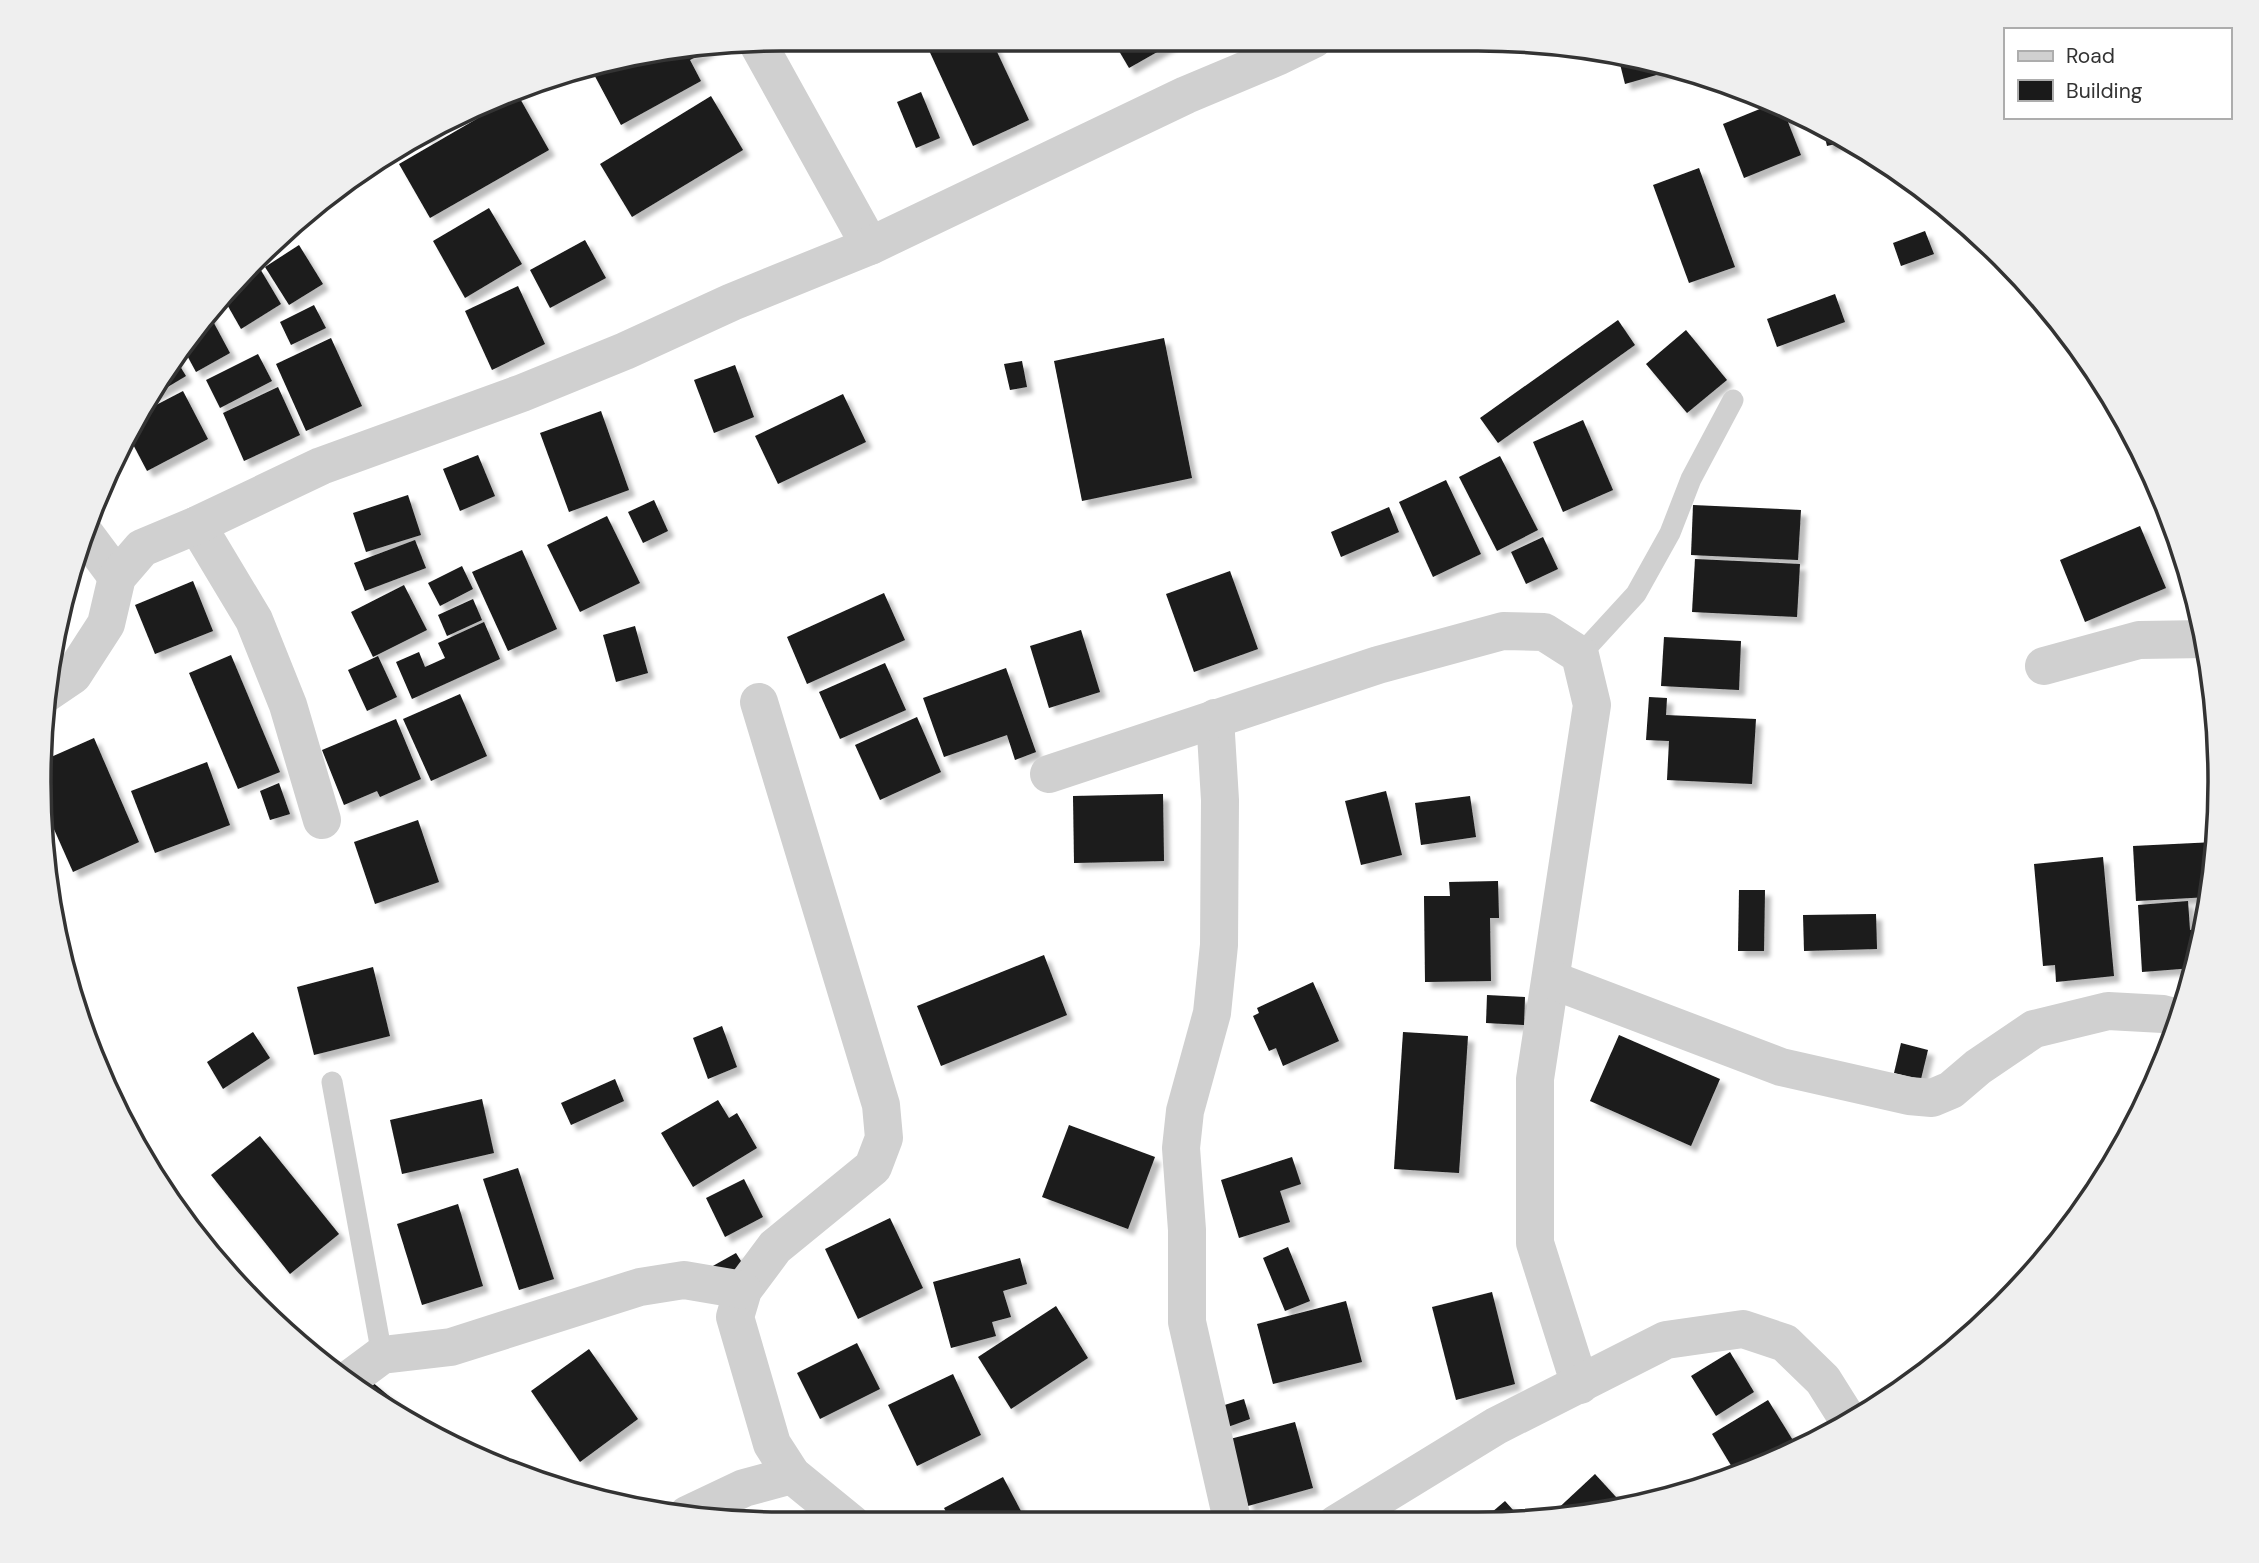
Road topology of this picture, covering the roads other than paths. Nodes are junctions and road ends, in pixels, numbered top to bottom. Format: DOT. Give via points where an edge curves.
graph roads {
  1 [pos="762,51"];
  2 [pos="1266,51"];
  3 [pos="870,246"];
  4 [pos="1733,400"];
  5 [pos="197,525"];
  6 [pos="92,543"];
  7 [pos="117,577"];
  8 [pos="2194,639"];
  9 [pos="1580,655"];
  10 [pos="2044,666"];
  11 [pos="57,686"];
  12 [pos="759,702"];
  13 [pos="1214,718"];
  14 [pos="1049,774"];
  15 [pos="322,820"];
  16 [pos="1552,980"];
  17 [pos="2169,1016"];
  18 [pos="332,1082"];
  19 [pos="743,1290"];
  20 [pos="382,1355"];
  21 [pos="355,1374"];
  22 [pos="1580,1385"];
  23 [pos="1844,1413"];
  24 [pos="792,1475"];
  25 [pos="702,1508"];
  26 [pos="837,1512"];
  27 [pos="1230,1512"];
  28 [pos="1356,1512"];
  1 -- 3 [label="street"];
  2 -- 3 [label="street" via="1186,95"];
  3 -- 5 [label="street" via="522,393 321,466"];
  4 -- 9 [label="lane" via="1636,594"];
  5 -- 7 [label="street" via="142,548"];
  5 -- 15 [label="street" via="254,620 288,705"];
  6 -- 7 [label="street"];
  7 -- 11 [label="street" via="106,624 73,676"];
  8 -- 10 [label="street" via="2139,640"];
  9 -- 13 [label="street" via="1544,632 1503,631"];
  9 -- 16 [label="street" via="1592,705"];
  12 -- 19 [label="street" via="881,1105 884,1138 873,1167 775,1247"];
  13 -- 14 [label="street"];
  13 -- 27 [label="street" via="1220,800 1220,945 1212,1013 1185,1111 1181,1147 1187,1322"];
  16 -- 17 [label="street" via="1781,1067 1932,1098 1951,1090 2034,1029 2108,1011"];
  16 -- 22 [label="street" via="1535,1079 1535,1243"];
  18 -- 20 [label="lane"];
  19 -- 20 [label="street" via="684,1280 640,1287 451,1348"];
  19 -- 24 [label="street" via="735,1317 772,1444"];
  20 -- 21 [label="street"];
  22 -- 23 [label="street" via="1666,1340 1743,1329 1785,1343 1823,1380"];
  22 -- 28 [label="street" via="1496,1426"];
  24 -- 25 [label="street" via="744,1488"];
  24 -- 26 [label="street"];
}
